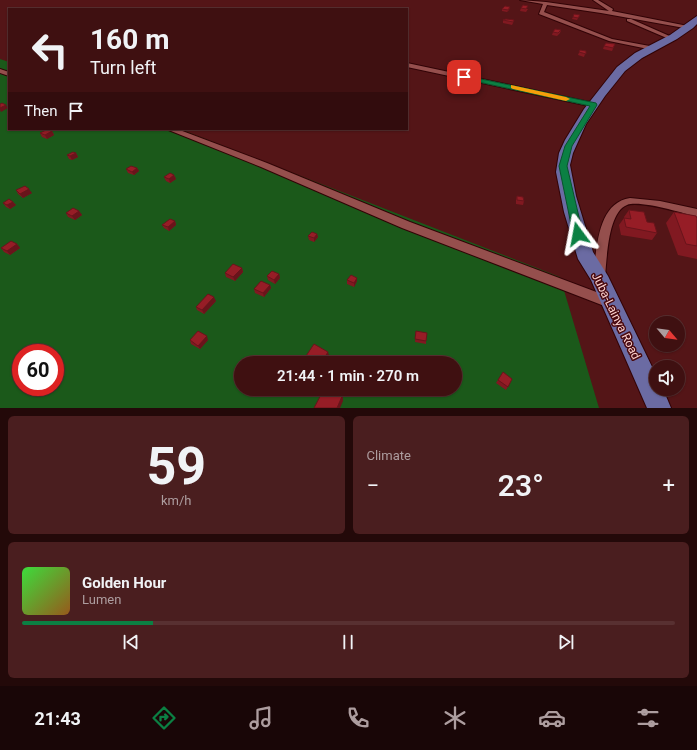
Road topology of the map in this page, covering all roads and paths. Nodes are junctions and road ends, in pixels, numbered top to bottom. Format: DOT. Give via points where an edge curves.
graph roads {
  1 [pos="522,0"];
  2 [pos="553,0"];
  3 [pos="595,0"];
  4 [pos="546,3"];
  5 [pos="575,7"];
  6 [pos="622,15"];
  7 [pos="693,26"];
  8 [pos="671,38"];
  9 [pos="653,48"];
  10 [pos="408,65"];
  11 [pos="594,105"];
  12 [pos="173,130"];
  13 [pos="697,213"];
  14 [pos="599,276"];
  15 [pos="610,303"];
  16 [pos="660,408"];
  1 -- 4 [label="street"];
  2 -- 5 [label="street"];
  3 -- 6 [label="street"];
  4 -- 5 [label="street"];
  4 -- 9 [label="street" via="541,13 549,17 611,40"];
  5 -- 6 [label="street"];
  6 -- 7 [label="street"];
  6 -- 8 [label="street"];
  7 -- 8 [label="main road, Juba-Lainya Road"];
  8 -- 9 [label="main road, Juba-Lainya Road"];
  9 -- 11 [label="main road, Juba-Lainya Road" via="621,68"];
  10 -- 11 [label="street"];
  11 -- 14 [label="main road, Juba-Lainya Road" via="568,146 563,166 578,234 587,259"];
  12 -- 15 [label="street" via="264,165 406,225"];
  13 -- 14 [label="street" via="635,201 623,202 616,208 605,234"];
  14 -- 15 [label="main road, Juba-Lainya Road"];
  15 -- 16 [label="main road, Juba-Lainya Road"];
}
